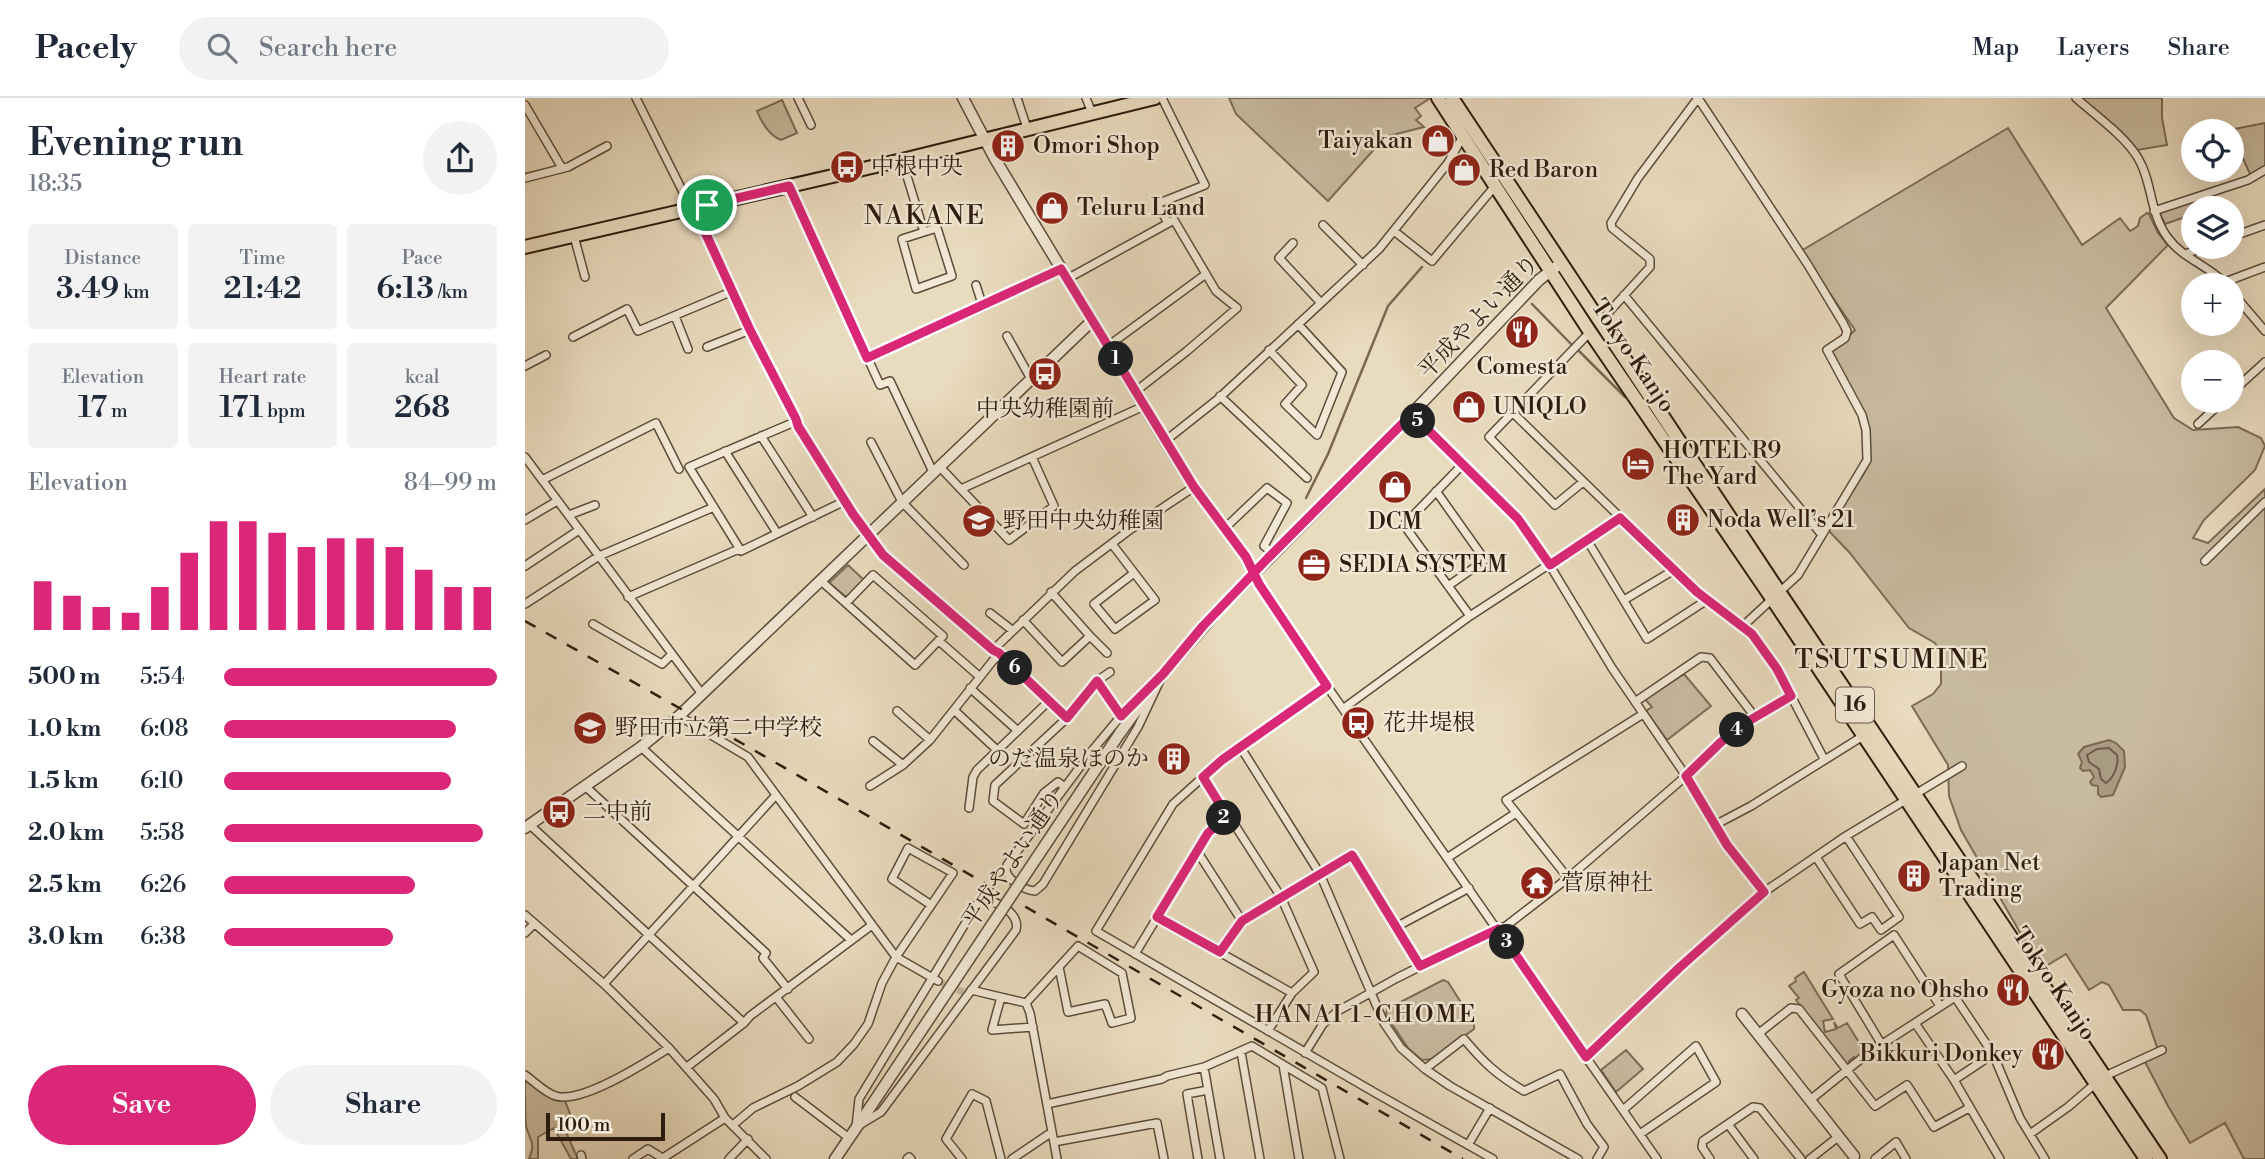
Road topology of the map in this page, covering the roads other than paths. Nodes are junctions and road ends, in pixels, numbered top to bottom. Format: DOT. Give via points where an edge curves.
graph roads {
  1 [pos="636,98"];
  2 [pos="963,98"];
  3 [pos="1017,98"];
  4 [pos="1086,98"];
  5 [pos="1154,98"];
  6 [pos="1162,98"];
  7 [pos="1438,98"];
  8 [pos="1452,98"];
  9 [pos="1698,98"];
  10 [pos="2076,98"];
  11 [pos="801,99"];
  12 [pos="525,105"];
  13 [pos="1092,113"];
  14 [pos="811,125"];
  15 [pos="1027,128"];
  16 [pos="1463,135"];
  17 [pos="985,139"];
  18 [pos="607,146"];
  19 [pos="902,160"];
  20 [pos="562,168"];
  21 [pos="2265,170"];
  22 [pos="525,178"];
  23 [pos="789,186"];
  24 [pos="1496,186"];
  25 [pos="694,208"];
  26 [pos="2154,211"];
  27 [pos="1168,223"];
  28 [pos="1323,225"];
  29 [pos="2265,225"];
  30 [pos="1394,231"];
  31 [pos="924,232"];
  32 [pos="2244,232"];
  33 [pos="574,236"];
  34 [pos="1293,243"];
  35 [pos="525,247"];
  36 [pos="2181,250"];
  37 [pos="2192,259"];
  38 [pos="1363,265"];
  39 [pos="1556,266"];
  40 [pos="2265,267"];
  41 [pos="1061,269"];
  42 [pos="2211,273"];
  43 [pos="1206,274"];
  44 [pos="2244,276"];
  45 [pos="585,278"];
  46 [pos="1067,279"];
  47 [pos="976,285"];
  48 [pos="733,291"];
  49 [pos="1624,295"];
  50 [pos="1321,303"];
  51 [pos="2244,306"];
  52 [pos="983,307"];
  53 [pos="675,316"];
  54 [pos="1093,321"];
  55 [pos="1599,322"];
  56 [pos="1298,324"];
  57 [pos="750,330"];
  58 [pos="2265,331"];
  59 [pos="1590,332"];
  60 [pos="1007,336"];
  61 [pos="573,337"];
  62 [pos="1108,346"];
  63 [pos="708,347"];
  64 [pos="688,349"];
  65 [pos="1269,350"];
  66 [pos="547,355"];
  67 [pos="867,358"];
  68 [pos="2265,362"];
  69 [pos="525,366"];
  70 [pos="1031,379"];
  71 [pos="2244,382"];
  72 [pos="1136,391"];
  73 [pos="1220,396"];
  74 [pos="1144,407"];
  75 [pos="1513,413"];
  76 [pos="2210,413"];
  77 [pos="1412,414"];
  78 [pos="797,421"];
  79 [pos="2199,424"];
  80 [pos="761,436"];
  81 [pos="871,442"];
  82 [pos="1165,442"];
  83 [pos="725,451"];
  84 [pos="525,457"];
  85 [pos="1032,457"];
  86 [pos="1463,464"];
  87 [pos="679,469"];
  88 [pos="936,469"];
  89 [pos="1307,478"];
  90 [pos="542,481"];
  91 [pos="1583,482"];
  92 [pos="1194,487"];
  93 [pos="961,489"];
  94 [pos="1437,491"];
  95 [pos="557,501"];
  96 [pos="845,501"];
  97 [pos="902,502"];
  98 [pos="2265,502"];
  99 [pos="595,505"];
  100 [pos="714,508"];
  101 [pos="569,515"];
  102 [pos="813,517"];
  103 [pos="1620,518"];
  104 [pos="525,520"];
  105 [pos="1224,529"];
  106 [pos="579,530"];
  107 [pos="778,533"];
  108 [pos="868,534"];
  109 [pos="1822,535"];
  110 [pos="1587,540"];
  111 [pos="1112,544"];
  112 [pos="739,549"];
  113 [pos="1273,553"];
  114 [pos="599,556"];
  115 [pos="2205,561"];
  116 [pos="964,565"];
  117 [pos="1550,565"];
  118 [pos="525,566"];
  119 [pos="1674,570"];
  120 [pos="1134,573"];
  121 [pos="1254,574"];
  122 [pos="820,580"];
  123 [pos="1448,586"];
  124 [pos="1051,592"];
  125 [pos="628,597"];
  126 [pos="1777,597"];
  127 [pos="1624,600"];
  128 [pos="1707,600"];
  129 [pos="846,603"];
  130 [pos="525,604"];
  131 [pos="990,613"];
  132 [pos="1469,616"];
  133 [pos="1023,620"];
  134 [pos="593,624"];
  135 [pos="1743,626"];
  136 [pos="1012,631"];
  137 [pos="1090,636"];
  138 [pos="939,641"];
  139 [pos="996,652"];
  140 [pos="1107,653"];
  141 [pos="672,654"];
  142 [pos="1110,672"];
  143 [pos="1163,674"];
  144 [pos="979,677"];
  145 [pos="1097,681"];
  146 [pos="1327,686"];
  147 [pos="971,688"];
  148 [pos="702,694"];
  149 [pos="1791,696"];
  150 [pos="1050,700"];
  151 [pos="1635,702"];
  152 [pos="1344,708"];
  153 [pos="954,710"];
  154 [pos="897,711"];
  155 [pos="1643,714"];
  156 [pos="680,716"];
  157 [pos="1121,716"];
  158 [pos="1755,717"];
  159 [pos="1067,718"];
  160 [pos="1017,731"];
  161 [pos="1863,736"];
  162 [pos="930,740"];
  163 [pos="873,741"];
  164 [pos="641,747"];
  165 [pos="1241,748"];
  166 [pos="997,750"];
  167 [pos="1824,759"];
  168 [pos="903,765"];
  169 [pos="1962,766"];
  170 [pos="1686,776"];
  171 [pos="1203,777"];
  172 [pos="585,786"];
  173 [pos="870,786"];
  174 [pos="1065,787"];
  175 [pos="776,795"];
  176 [pos="1910,797"];
  177 [pos="969,808"];
  178 [pos="1516,814"];
  179 [pos="1227,816"];
  180 [pos="1715,825"];
  181 [pos="528,826"];
  182 [pos="738,836"];
  183 [pos="1846,836"];
  184 [pos="1197,852"];
  185 [pos="1816,857"];
  186 [pos="1447,858"];
  187 [pos="1320,874"];
  188 [pos="1568,878"];
  189 [pos="693,885"];
  190 [pos="1469,888"];
  191 [pos="1764,892"];
  192 [pos="1281,897"];
  193 [pos="931,905"];
  194 [pos="525,915"];
  195 [pos="1157,917"];
  196 [pos="1242,921"];
  197 [pos="534,924"];
  198 [pos="872,925"];
  199 [pos="1396,928"];
  200 [pos="1498,929"];
  201 [pos="525,933"];
  202 [pos="648,934"];
  203 [pos="851,940"];
  204 [pos="1220,952"];
  205 [pos="1135,954"];
  206 [pos="897,957"];
  207 [pos="1420,966"];
  208 [pos="1059,967"];
  209 [pos="935,980"];
  210 [pos="604,984"];
  211 [pos="788,989"];
  212 [pos="971,990"];
  213 [pos="1292,993"];
  214 [pos="1372,993"];
  215 [pos="1001,997"];
  216 [pos="776,998"];
  217 [pos="1026,1003"];
  218 [pos="1940,1006"];
  219 [pos="1742,1014"];
  220 [pos="744,1023"];
  221 [pos="1915,1023"];
  222 [pos="1033,1027"];
  223 [pos="1268,1031"];
  224 [pos="1758,1034"];
  225 [pos="809,1039"];
  226 [pos="1882,1045"];
  227 [pos="669,1048"];
  228 [pos="2162,1050"];
  229 [pos="1241,1052"];
  230 [pos="1305,1053"];
  231 [pos="1993,1054"];
  232 [pos="1586,1057"];
  233 [pos="1283,1065"];
  234 [pos="687,1067"];
  235 [pos="1204,1067"];
  236 [pos="1425,1069"];
  237 [pos="1847,1071"];
  238 [pos="525,1075"];
  239 [pos="1954,1080"];
  240 [pos="2100,1081"];
  241 [pos="1208,1090"];
  242 [pos="795,1097"];
  243 [pos="1810,1100"];
  244 [pos="1047,1104"];
  245 [pos="1490,1108"];
  246 [pos="1969,1108"];
  247 [pos="1623,1110"];
  248 [pos="725,1118"];
  249 [pos="1728,1124"];
  250 [pos="733,1125"];
  251 [pos="856,1128"];
  252 [pos="1052,1132"];
  253 [pos="1640,1134"];
  254 [pos="2029,1134"];
  255 [pos="1838,1136"];
  256 [pos="849,1138"];
  257 [pos="748,1139"];
  258 [pos="1054,1142"];
  259 [pos="1468,1145"];
  260 [pos="1854,1156"];
  261 [pos="633,1159"];
  262 [pos="663,1159"];
  263 [pos="729,1159"];
  264 [pos="766,1159"];
  265 [pos="835,1159"];
  266 [pos="962,1159"];
  267 [pos="1001,1159"];
  268 [pos="1012,1159"];
  269 [pos="1057,1159"];
  270 [pos="1164,1159"];
  271 [pos="1198,1159"];
  272 [pos="1220,1159"];
  273 [pos="1260,1159"];
  274 [pos="1299,1159"];
  275 [pos="1340,1159"];
  276 [pos="1493,1159"];
  277 [pos="1578,1159"];
  278 [pos="1597,1159"];
  279 [pos="1657,1159"];
  280 [pos="1710,1159"];
  281 [pos="1754,1159"];
  282 [pos="1801,1159"];
  283 [pos="1810,1159"];
  284 [pos="1875,1159"];
  285 [pos="1906,1159"];
  286 [pos="2000,1159"];
  287 [pos="2045,1159"];
  288 [pos="2146,1159"];
  289 [pos="2159,1159"];
  1 -- 25 [label="street"];
  2 -- 17 [label="street"];
  3 -- 15 [label="street"];
  4 -- 13 [label="street"];
  5 -- 13 [label="main road"];
  6 -- 27 [label="street" via="1205,186 1157,204"];
  7 -- 16 [label="main road, Tokyo Kanjo / 16"];
  8 -- 39 [label="main road, Tokyo Kanjo / 16"];
  9 -- 49 [label="street" via="1638,178 1611,223 1650,260 1650,267"];
  9 -- 109 [label="street" via="1847,331 1845,338 1827,350 1862,415 1867,460"];
  10 -- 26 [label="street" via="2138,158"];
  11 -- 14 [label="street"];
  12 -- 20 [label="street"];
  13 -- 15 [label="main road"];
  15 -- 17 [label="main road"];
  16 -- 24 [label="main road, Tokyo Kanjo / 16"];
  16 -- 30 [label="street"];
  17 -- 19 [label="main road"];
  17 -- 41 [label="street"];
  18 -- 20 [label="street"];
  19 -- 23 [label="main road"];
  19 -- 31 [label="street"];
  20 -- 22 [label="street"];
  21 -- 26 [label="street"];
  23 -- 25 [label="main road"];
  23 -- 67 [label="street"];
  24 -- 30 [label="street" via="1431,261"];
  24 -- 39 [label="main road, Tokyo Kanjo / 16"];
  25 -- 33 [label="main road"];
  25 -- 48 [label="street"];
  26 -- 36 [label="street" via="2169,240"];
  27 -- 43 [label="street" via="1174,219"];
  27 -- 46 [label="street"];
  28 -- 38 [label="street"];
  29 -- 32 [label="street"];
  30 -- 38 [label="street"];
  31 -- 31 [label="street" via="937,228 952,276 916,289 901,239"];
  33 -- 35 [label="main road"];
  33 -- 45 [label="street"];
  34 -- 50 [label="street" via="1279,258"];
  37 -- 42 [label="street"];
  38 -- 50 [label="street"];
  39 -- 55 [label="main road, Tokyo Kanjo / 16"];
  39 -- 59 [label="main road, Tokyo Kanjo / 16"];
  39 -- 77 [label="street, 平成やよい通り"];
  40 -- 44 [label="street"];
  41 -- 46 [label="street"];
  41 -- 52 [label="street"];
  43 -- 62 [label="street"];
  43 -- 72 [label="street" via="1216,291 1237,308"];
  46 -- 54 [label="street"];
  47 -- 52 [label="street"];
  48 -- 53 [label="street"];
  48 -- 57 [label="street"];
  49 -- 55 [label="street"];
  49 -- 109 [label="street"];
  50 -- 56 [label="street"];
  51 -- 58 [label="street"];
  52 -- 67 [label="street"];
  53 -- 61 [label="street" via="638,331 627,309"];
  53 -- 64 [label="street"];
  54 -- 62 [label="street"];
  54 -- 70 [label="street"];
  55 -- 59 [label="street"];
  55 -- 126 [label="main road, Tokyo Kanjo / 16"];
  56 -- 65 [label="street"];
  56 -- 65 [label="street" via="1342,372 1317,435 1285,404 1302,385"];
  57 -- 63 [label="street"];
  57 -- 78 [label="street"];
  59 -- 75 [label="street"];
  59 -- 126 [label="main road, Tokyo Kanjo / 16"];
  60 -- 70 [label="street"];
  62 -- 72 [label="street"];
  65 -- 73 [label="street"];
  66 -- 69 [label="street"];
  67 -- 88 [label="street" via="880,385 890,381"];
  68 -- 71 [label="street"];
  70 -- 88 [label="street"];
  72 -- 74 [label="street"];
  73 -- 82 [label="street"];
  73 -- 89 [label="street"];
  74 -- 82 [label="street"];
  74 -- 85 [label="street"];
  75 -- 91 [label="street"];
  75 -- 91 [label="street" via="1489,437 1555,505"];
  76 -- 79 [label="street"];
  77 -- 86 [label="street"];
  77 -- 113 [label="street, 平成やよい通り"];
  78 -- 80 [label="street"];
  78 -- 96 [label="street"];
  80 -- 83 [label="street"];
  80 -- 102 [label="street"];
  81 -- 97 [label="street"];
  82 -- 92 [label="street"];
  83 -- 100 [label="street" via="689,467"];
  83 -- 107 [label="street"];
  84 -- 90 [label="street"];
  85 -- 93 [label="street"];
  85 -- 93 [label="street" via="1054,506 1010,540"];
  86 -- 94 [label="street"];
  86 -- 117 [label="street" via="1518,519"];
  87 -- 90 [label="street" via="656,423"];
  88 -- 93 [label="street"];
  88 -- 97 [label="street"];
  90 -- 95 [label="street"];
  91 -- 103 [label="street"];
  92 -- 105 [label="street"];
  92 -- 111 [label="street"];
  94 -- 123 [label="street" via="1404,525"];
  94 -- 123 [label="street" via="1485,560"];
  95 -- 101 [label="street"];
  95 -- 104 [label="street"];
  96 -- 102 [label="street"];
  96 -- 108 [label="street"];
  97 -- 108 [label="street"];
  97 -- 116 [label="street"];
  98 -- 115 [label="street"];
  99 -- 101 [label="street"];
  100 -- 112 [label="street"];
  100 -- 114 [label="street"];
  101 -- 106 [label="street"];
  102 -- 107 [label="street"];
  103 -- 110 [label="street"];
  103 -- 119 [label="street"];
  105 -- 113 [label="street" via="1267,488 1287,503 1265,546"];
  105 -- 121 [label="street"];
  106 -- 114 [label="street"];
  106 -- 118 [label="street"];
  107 -- 112 [label="street"];
  108 -- 122 [label="street"];
  108 -- 139 [label="street" via="883,555"];
  109 -- 126 [label="street" via="1798,575"];
  110 -- 117 [label="street"];
  110 -- 127 [label="street"];
  111 -- 120 [label="street"];
  111 -- 124 [label="street"];
  112 -- 125 [label="street"];
  113 -- 121 [label="street, 平成やよい通り"];
  114 -- 125 [label="street"];
  114 -- 130 [label="street"];
  117 -- 132 [label="street"];
  117 -- 151 [label="street"];
  119 -- 127 [label="street"];
  119 -- 128 [label="street"];
  120 -- 120 [label="street" via="1155,600 1115,629 1094,604"];
  121 -- 143 [label="street, 平成やよい通り"];
  121 -- 146 [label="street"];
  122 -- 129 [label="street"];
  122 -- 148 [label="street"];
  123 -- 132 [label="street"];
  124 -- 133 [label="street"];
  124 -- 137 [label="street"];
  125 -- 141 [label="street"];
  126 -- 135 [label="street"];
  126 -- 161 [label="main road, Tokyo Kanjo / 16"];
  126 -- 176 [label="main road, Tokyo Kanjo / 16"];
  127 -- 128 [label="street" via="1647,639"];
  128 -- 135 [label="street"];
  129 -- 138 [label="street" via="915,665"];
  129 -- 138 [label="street" via="873,575 943,636"];
  131 -- 136 [label="street"];
  132 -- 152 [label="street"];
  133 -- 136 [label="street"];
  133 -- 137 [label="street" via="1062,662"];
  134 -- 141 [label="street" via="662,664"];
  135 -- 149 [label="street" via="1765,650"];
  136 -- 139 [label="street"];
  137 -- 140 [label="street"];
  138 -- 144 [label="street"];
  139 -- 144 [label="street"];
  139 -- 150 [label="street"];
  141 -- 148 [label="street"];
  142 -- 145 [label="street"];
  143 -- 157 [label="street"];
  143 -- 174 [label="street" via="1138,727 1043,884 1030,890 1009,878 1007,865"];
  143 -- 251 [label="street, 平成やよい通り, bridge"];
  144 -- 147 [label="street"];
  145 -- 157 [label="street"];
  145 -- 159 [label="street"];
  146 -- 152 [label="street"];
  146 -- 165 [label="street"];
  147 -- 153 [label="street"];
  147 -- 160 [label="street"];
  148 -- 156 [label="street"];
  149 -- 158 [label="street"];
  149 -- 167 [label="street"];
  150 -- 159 [label="street"];
  150 -- 160 [label="street"];
  151 -- 155 [label="street"];
  151 -- 158 [label="street" via="1706,657"];
  152 -- 186 [label="street"];
  153 -- 162 [label="street"];
  153 -- 166 [label="street"];
  154 -- 162 [label="street"];
  155 -- 170 [label="street"];
  155 -- 178 [label="street" via="1506,800"];
  156 -- 164 [label="street"];
  156 -- 175 [label="street" via="748,757"];
  157 -- 174 [label="street"];
  158 -- 170 [label="street"];
  159 -- 174 [label="street" via="995,785 993,801 1024,824 1044,793 1058,782"];
  160 -- 166 [label="street"];
  161 -- 167 [label="street"];
  161 -- 176 [label="main road, Tokyo Kanjo / 16"];
  162 -- 168 [label="street"];
  163 -- 168 [label="street"];
  164 -- 172 [label="street"];
  164 -- 182 [label="street"];
  165 -- 171 [label="street"];
  165 -- 187 [label="street"];
  166 -- 177 [label="street" via="973,777"];
  167 -- 180 [label="street"];
  168 -- 173 [label="street"];
  169 -- 176 [label="street"];
  170 -- 180 [label="street"];
  170 -- 188 [label="street"];
  171 -- 179 [label="street"];
  171 -- 205 [label="street" via="1173,804 1096,931"];
  172 -- 181 [label="street"];
  172 -- 189 [label="street"];
  175 -- 182 [label="street"];
  175 -- 198 [label="street"];
  176 -- 183 [label="street"];
  176 -- 240 [label="main road, Tokyo Kanjo / 16"];
  178 -- 186 [label="street"];
  178 -- 188 [label="street"];
  179 -- 184 [label="street" via="1208,833"];
  179 -- 192 [label="street"];
  180 -- 191 [label="street"];
  181 -- 202 [label="street"];
  182 -- 189 [label="street"];
  182 -- 203 [label="street"];
  183 -- 185 [label="street"];
  183 -- 185 [label="street" via="1899,917 1881,930 1872,917 1860,925"];
  184 -- 195 [label="street"];
  184 -- 196 [label="street"];
  185 -- 191 [label="street"];
  186 -- 190 [label="street"];
  187 -- 192 [label="street"];
  187 -- 199 [label="street" via="1352,855"];
  187 -- 214 [label="street"];
  188 -- 200 [label="street"];
  189 -- 202 [label="street"];
  189 -- 211 [label="street" via="765,953 763,958"];
  190 -- 199 [label="street"];
  190 -- 200 [label="street"];
  191 -- 232 [label="street"];
  192 -- 196 [label="street"];
  192 -- 213 [label="street" via="1314,972"];
  193 -- 193 [label="street" via="953,873 908,848 892,879"];
  193 -- 206 [label="street"];
  194 -- 197 [label="street"];
  195 -- 204 [label="street"];
  195 -- 205 [label="street"];
  196 -- 204 [label="street"];
  197 -- 201 [label="street"];
  197 -- 210 [label="street"];
  198 -- 203 [label="street"];
  198 -- 206 [label="street"];
  199 -- 207 [label="street"];
  200 -- 207 [label="street"];
  200 -- 232 [label="street"];
  202 -- 210 [label="street"];
  202 -- 220 [label="street"];
  203 -- 211 [label="street"];
  204 -- 213 [label="street"];
  205 -- 223 [label="street"];
  206 -- 209 [label="street"];
  206 -- 250 [label="street" via="868,1024 837,1062 753,1108"];
  207 -- 214 [label="street"];
  208 -- 208 [label="street" via="1078,946 1122,973 1131,1018 1112,1023 1105,1004 1067,1012"];
  208 -- 217 [label="street"];
  209 -- 212 [label="street" via="977,904 987,899 1014,915 1018,925"];
  209 -- 251 [label="street" via="859,1099"];
  210 -- 227 [label="street"];
  211 -- 216 [label="street"];
  212 -- 215 [label="street"];
  212 -- 251 [label="street" via="881,1112"];
  213 -- 223 [label="street"];
  214 -- 230 [label="street" via="1332,1016"];
  214 -- 236 [label="street" via="1392,1035"];
  215 -- 217 [label="street"];
  215 -- 222 [label="street" via="992,1030"];
  216 -- 220 [label="street"];
  216 -- 225 [label="street"];
  217 -- 222 [label="street"];
  218 -- 221 [label="street"];
  218 -- 226 [label="street" via="1894,935 1839,974"];
  218 -- 231 [label="street" via="1955,997"];
  219 -- 224 [label="street"];
  220 -- 234 [label="street"];
  221 -- 226 [label="street"];
  221 -- 239 [label="street"];
  222 -- 244 [label="street"];
  223 -- 230 [label="street"];
  224 -- 237 [label="street" via="1791,1008 1799,1009"];
  224 -- 243 [label="street"];
  226 -- 237 [label="street"];
  227 -- 234 [label="street"];
  227 -- 238 [label="street" via="594,1090 572,1096 556,1096"];
  228 -- 240 [label="street"];
  229 -- 233 [label="street" via="1252,1046"];
  229 -- 235 [label="street"];
  229 -- 273 [label="street"];
  230 -- 259 [label="street"];
  231 -- 239 [label="street"];
  231 -- 254 [label="street"];
  232 -- 247 [label="street"];
  233 -- 274 [label="street"];
  233 -- 275 [label="street" via="1322,1088"];
  234 -- 248 [label="street"];
  235 -- 241 [label="street"];
  235 -- 244 [label="street"];
  236 -- 245 [label="street"];
  236 -- 278 [label="street" via="1466,1037 1498,1076 1524,1091 1560,1074 1604,1147"];
  237 -- 243 [label="street"];
  237 -- 246 [label="street" via="1875,1106 1907,1085 1934,1126"];
  239 -- 246 [label="street"];
  240 -- 254 [label="street"];
  240 -- 288 [label="main road, Tokyo Kanjo / 16"];
  240 -- 289 [label="main road, Tokyo Kanjo / 16"];
  241 -- 271 [label="street" via="1187,1094"];
  241 -- 272 [label="street"];
  242 -- 256 [label="street"];
  243 -- 255 [label="street"];
  244 -- 252 [label="street"];
  245 -- 259 [label="street"];
  245 -- 277 [label="street"];
  246 -- 286 [label="street"];
  247 -- 253 [label="street"];
  247 -- 253 [label="street" via="1696,1046 1716,1082"];
  248 -- 250 [label="street"];
  248 -- 262 [label="street"];
  249 -- 280 [label="street" via="1703,1141"];
  249 -- 281 [label="street"];
  249 -- 282 [label="street" via="1753,1107 1760,1108"];
  250 -- 257 [label="street"];
  251 -- 256 [label="street, 平成やよい通り"];
  252 -- 258 [label="street"];
  252 -- 268 [label="street"];
  253 -- 279 [label="street"];
  254 -- 287 [label="street"];
  255 -- 260 [label="street"];
  255 -- 283 [label="street"];
  256 -- 265 [label="street, 平成やよい通り"];
  257 -- 263 [label="street"];
  257 -- 264 [label="street"];
  258 -- 269 [label="street"];
  258 -- 270 [label="street" via="1157,1123"];
  259 -- 276 [label="street"];
  261 -- 262 [label="street" via="648,1149"];
  266 -- 267 [label="street" via="946,1139 972,1094 986,1101"];
  284 -- 285 [label="street" via="1896,1142"];
}
